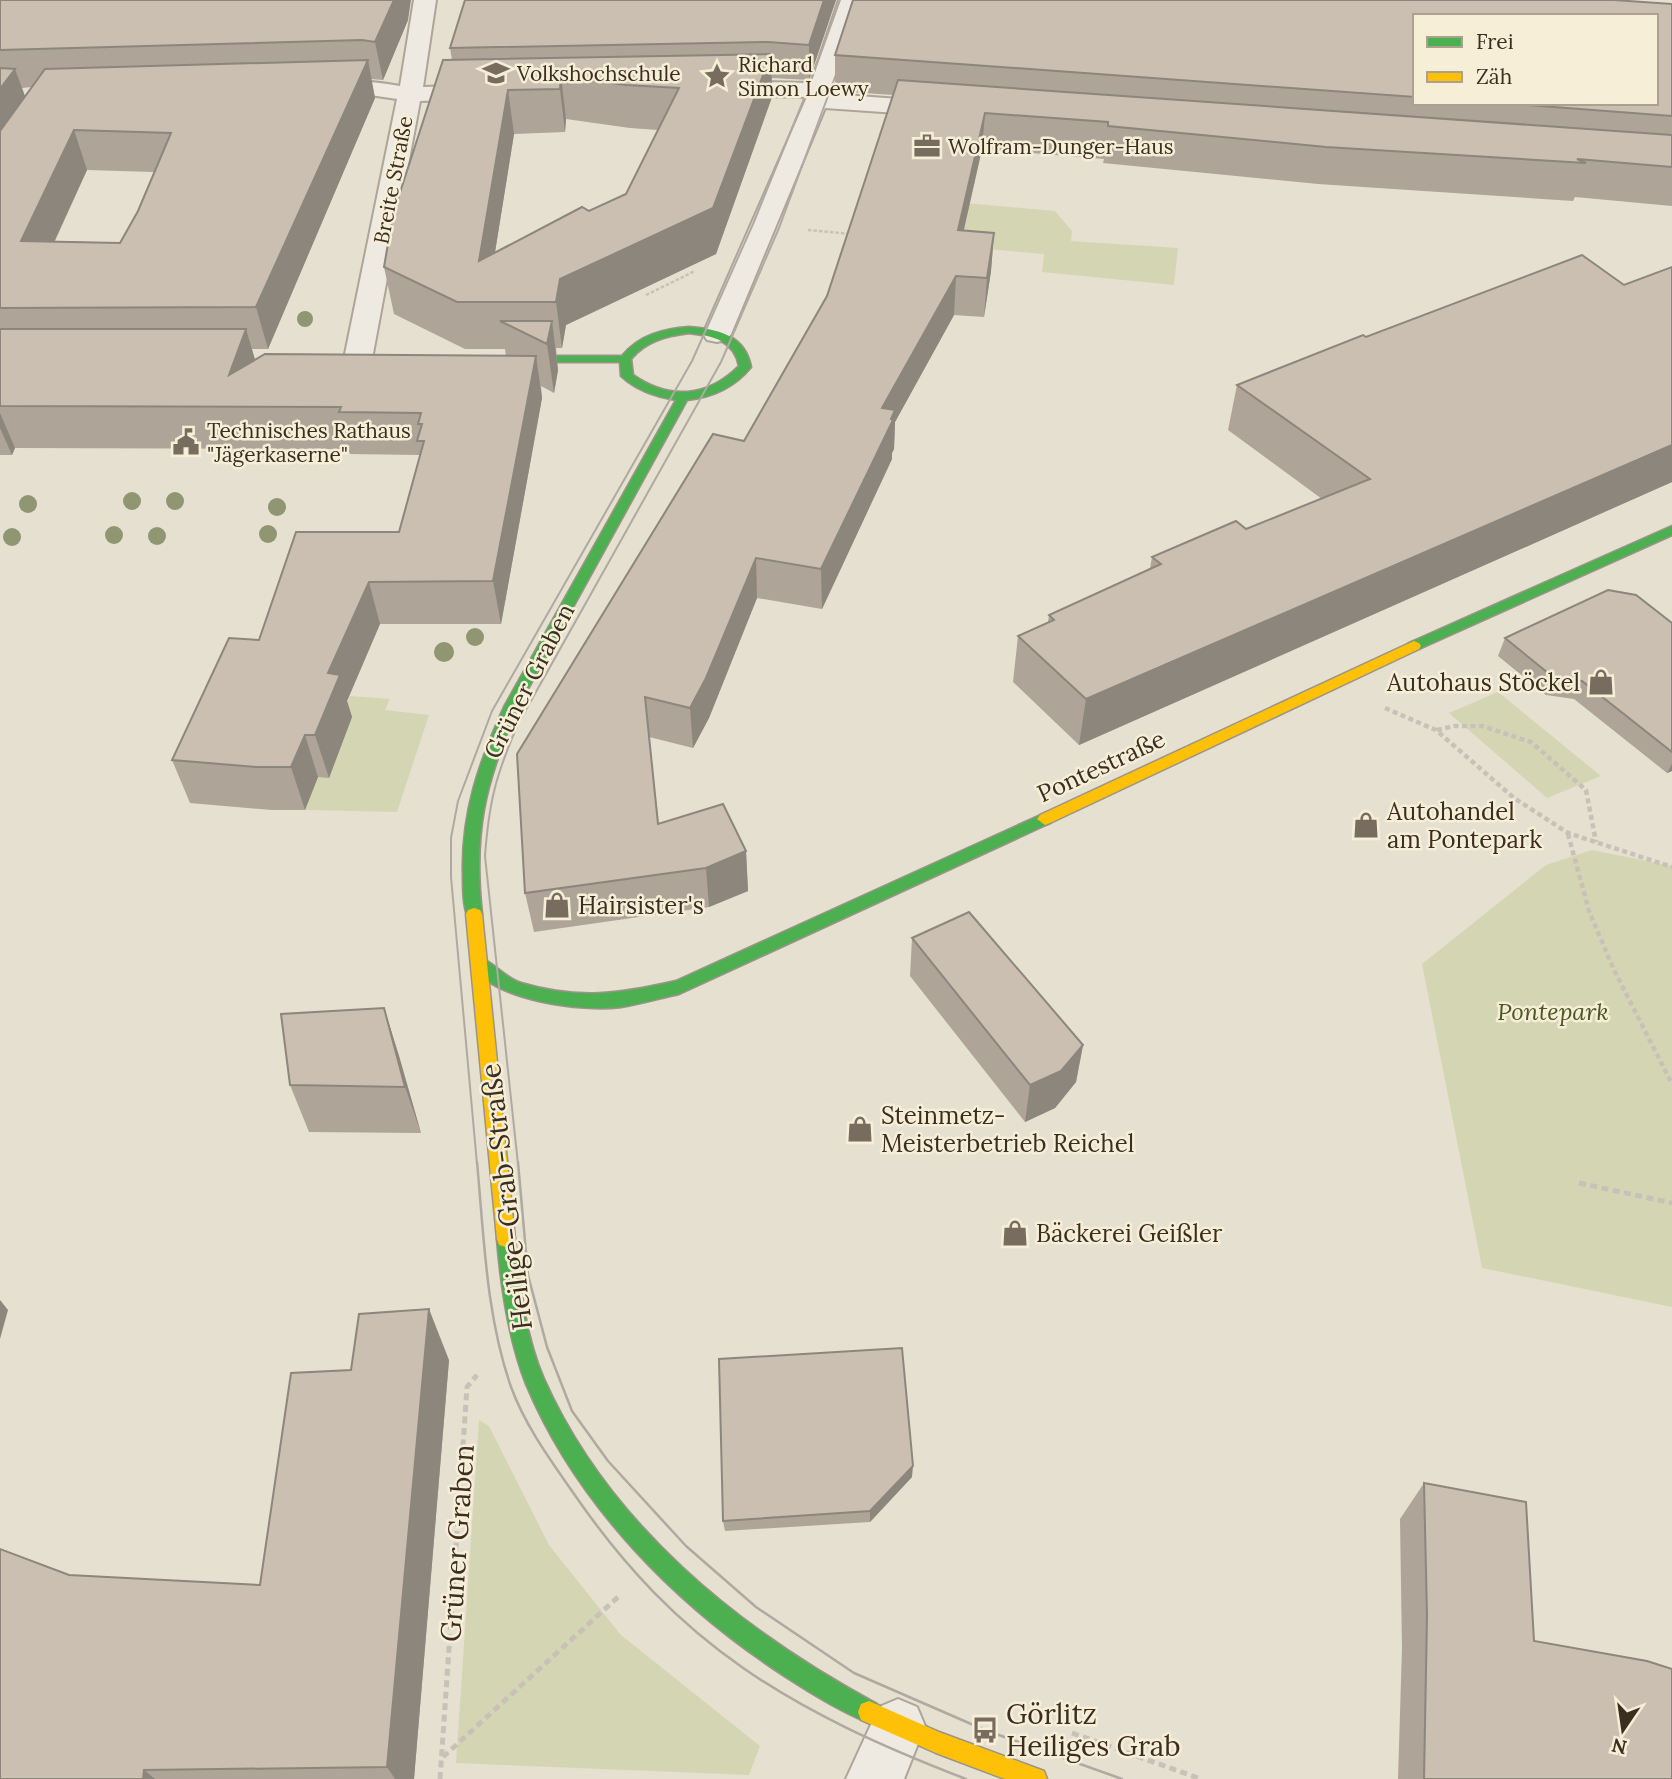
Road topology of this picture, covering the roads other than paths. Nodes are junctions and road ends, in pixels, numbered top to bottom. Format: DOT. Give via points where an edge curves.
graph roads {
  1 [pos="425,0"];
  2 [pos="850,0"];
  3 [pos="700,89"];
  4 [pos="300,90"];
  5 [pos="506,92"];
  6 [pos="410,94"];
  7 [pos="818,95"];
  8 [pos="960,110"];
  9 [pos="717,334"];
  10 [pos="358,359"];
  11 [pos="492,359"];
  12 [pos="625,359"];
  13 [pos="683,397"];
  14 [pos="1672,530"];
  15 [pos="480,964"];
  16 [pos="898,1726"];
  17 [pos="874,1779"];
  18 [pos="1036,1779"];
  1 -- 6 [label="street, Breite Straße"];
  2 -- 7 [label="street"];
  3 -- 7 [label="street"];
  4 -- 6 [label="street" via="370,88"];
  5 -- 6 [label="street"];
  6 -- 10 [label="street, Breite Straße"];
  7 -- 8 [label="street"];
  7 -- 9 [label="street"];
  9 -- 12 [label="street" via="689,330 655,335 641,341"];
  9 -- 13 [label="street" via="739,346 745,367 726,387"];
  11 -- 12 [label="street"];
  12 -- 13 [label="street" via="624,367 634,383 657,394"];
  13 -- 15 [label="street, Grüner Graben" via="511,707 478,786 470,860"];
  14 -- 15 [label="street, Pontestraße" via="680,987 621,1000 586,1001 518,989"];
  15 -- 16 [label="street, Heilige-Grab-Straße" via="517,1324 541,1394 560,1430 593,1483 660,1559 728,1621 838,1696"];
  16 -- 17 [label="street"];
  16 -- 18 [label="street, Heilige-Grab-Straße"];
}
